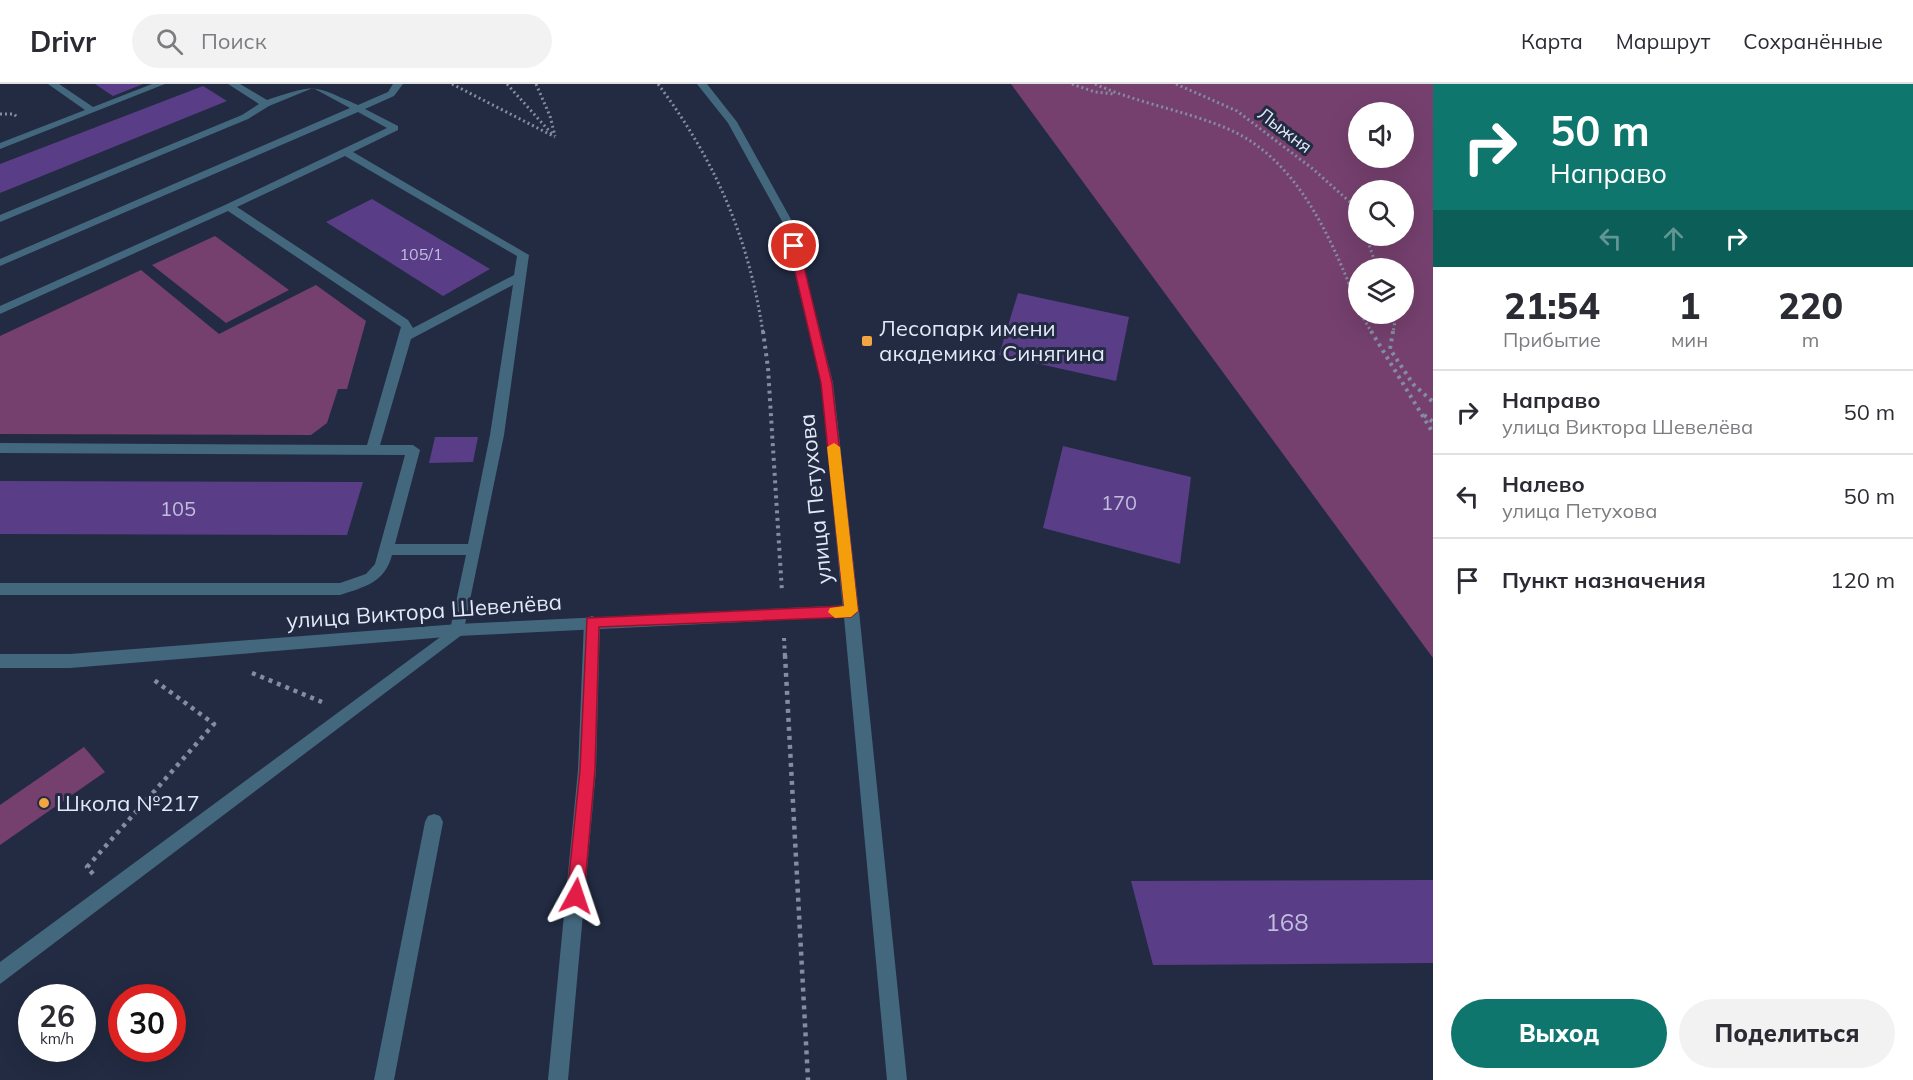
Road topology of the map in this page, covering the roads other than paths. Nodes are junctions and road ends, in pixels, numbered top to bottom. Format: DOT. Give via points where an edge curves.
graph roads {
  1 [pos="53,84"];
  2 [pos="160,84"];
  3 [pos="233,84"];
  4 [pos="312,84"];
  5 [pos="398,84"];
  6 [pos="702,84"];
  7 [pos="266,104"];
  8 [pos="358,108"];
  9 [pos="91,110"];
  10 [pos="0,146"];
  11 [pos="346,152"];
  12 [pos="229,207"];
  13 [pos="0,219"];
  14 [pos="0,264"];
  15 [pos="521,276"];
  16 [pos="0,310"];
  17 [pos="406,337"];
  18 [pos="0,448"];
  19 [pos="372,450"];
  20 [pos="387,549"];
  21 [pos="475,550"];
  22 [pos="0,589"];
  23 [pos="851,611"];
  24 [pos="592,622"];
  25 [pos="458,630"];
  26 [pos="0,661"];
  27 [pos="434,822"];
  28 [pos="0,974"];
  29 [pos="384,1080"];
  30 [pos="558,1080"];
  31 [pos="897,1080"];
  1 -- 9 [label="street"];
  2 -- 9 [label="street"];
  3 -- 7 [label="street"];
  4 -- 7 [label="street"];
  4 -- 8 [label="street"];
  5 -- 8 [label="street" via="391,94"];
  6 -- 23 [label="street, улица Петухова" via="732,122 788,223 827,383"];
  7 -- 13 [label="street" via="246,117"];
  8 -- 11 [label="street" via="395,128"];
  8 -- 14 [label="street"];
  9 -- 10 [label="street"];
  11 -- 12 [label="street"];
  11 -- 15 [label="street" via="519,251 523,260"];
  12 -- 16 [label="street"];
  12 -- 17 [label="street" via="404,323"];
  15 -- 17 [label="street"];
  15 -- 21 [label="street"];
  17 -- 19 [label="street"];
  18 -- 19 [label="street"];
  19 -- 20 [label="street" via="413,450"];
  20 -- 21 [label="street"];
  20 -- 22 [label="street" via="378,573 340,589"];
  21 -- 25 [label="street"];
  23 -- 24 [label="street, улица Виктора Шевелёва"];
  23 -- 31 [label="street, улица Петухова"];
  24 -- 25 [label="street, улица Виктора Шевелёва"];
  24 -- 30 [label="street" via="587,770"];
  25 -- 26 [label="street, улица Виктора Шевелёва" via="70,661"];
  25 -- 28 [label="street"];
  27 -- 29 [label="street"];
}
